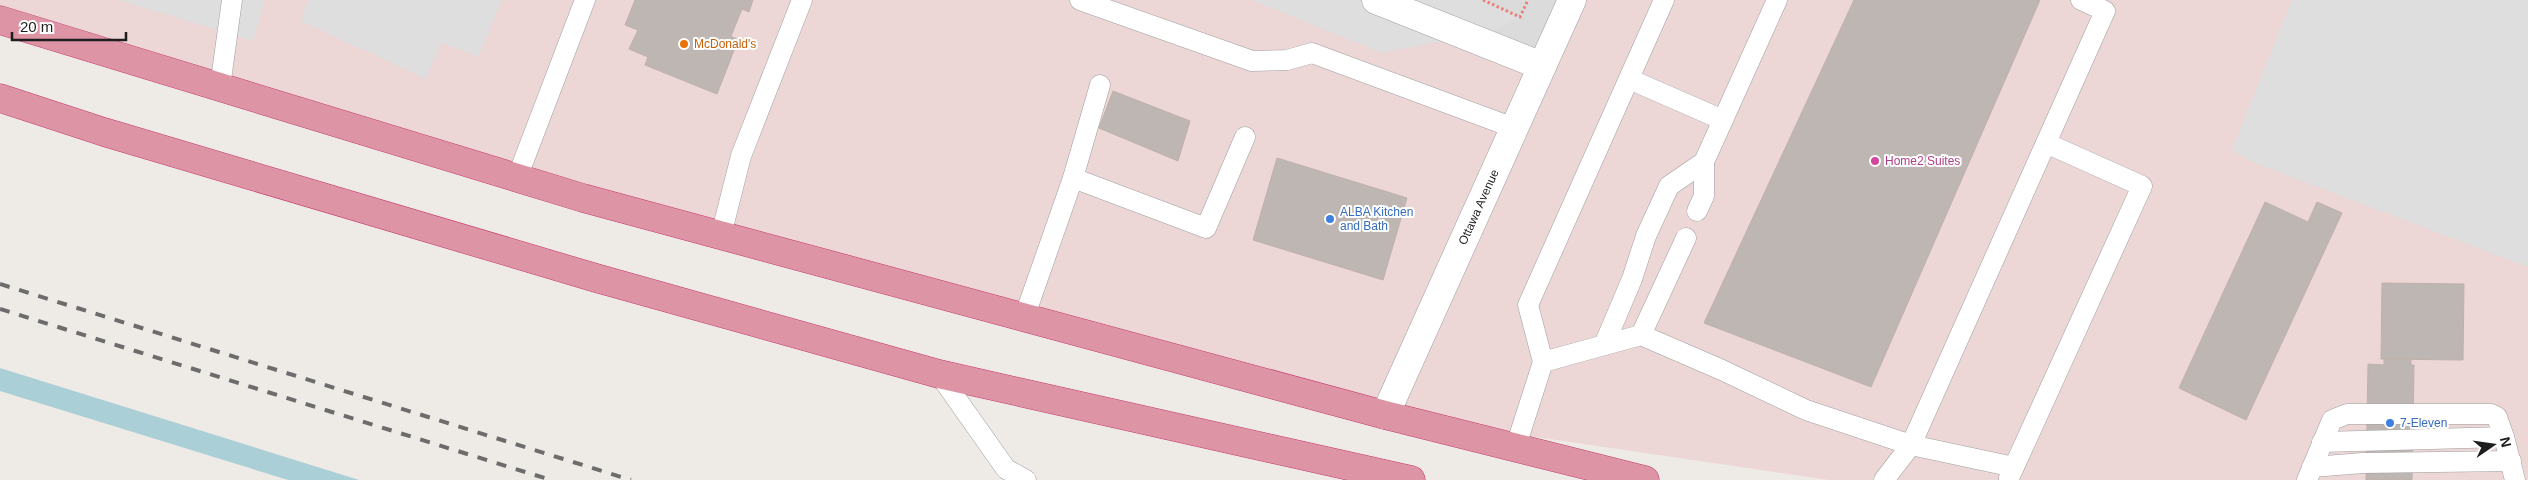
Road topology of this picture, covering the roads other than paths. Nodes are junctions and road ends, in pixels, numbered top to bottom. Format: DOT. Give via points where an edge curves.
graph roads {
  1 [pos="232,0"];
  2 [pos="585,0"];
  3 [pos="802,0"];
  4 [pos="1080,0"];
  5 [pos="1376,0"];
  6 [pos="1572,0"];
  7 [pos="1664,0"];
  8 [pos="1777,0"];
  9 [pos="2081,0"];
  10 [pos="0,20"];
  11 [pos="1542,66"];
  12 [pos="1629,79"];
  13 [pos="1100,85"];
  14 [pos="220,88"];
  15 [pos="0,98"];
  16 [pos="1723,120"];
  17 [pos="1514,128"];
  18 [pos="1245,136"];
  19 [pos="2046,143"];
  20 [pos="1704,162"];
  21 [pos="517,178"];
  22 [pos="1074,178"];
  23 [pos="1697,211"];
  24 [pos="721,236"];
  25 [pos="1686,238"];
  26 [pos="1024,318"];
  27 [pos="1641,335"];
  28 [pos="1604,345"];
  29 [pos="1543,362"];
  30 [pos="939,374"];
  31 [pos="1385,415"];
  32 [pos="2504,437"];
  33 [pos="2322,442"];
  34 [pos="1911,445"];
  35 [pos="1515,449"];
  36 [pos="2513,470"];
  37 [pos="2309,473"];
  38 [pos="2012,474"];
  39 [pos="1026,480"];
  40 [pos="1412,480"];
  41 [pos="1644,480"];
  42 [pos="1884,480"];
  1 -- 14 [label="lane"];
  2 -- 21 [label="lane"];
  3 -- 24 [label="lane" via="741,156"];
  4 -- 17 [label="lane" via="1252,62 1287,60 1312,54"];
  5 -- 11 [label="street"];
  6 -- 11 [label="street, Ottawa Avenue"];
  7 -- 12 [label="lane"];
  8 -- 16 [label="lane"];
  9 -- 19 [label="lane" via="2105,11"];
  10 -- 14 [label="highway"];
  11 -- 17 [label="street, Ottawa Avenue"];
  12 -- 16 [label="lane"];
  12 -- 29 [label="lane" via="1528,305"];
  13 -- 22 [label="lane"];
  14 -- 21 [label="highway"];
  15 -- 30 [label="highway" via="104,132 577,272"];
  16 -- 20 [label="lane"];
  17 -- 31 [label="street, Ottawa Avenue"];
  18 -- 22 [label="lane" via="1206,228"];
  19 -- 34 [label="lane"];
  19 -- 38 [label="lane" via="2142,186"];
  20 -- 23 [label="lane" via="1704,196"];
  20 -- 28 [label="lane" via="1669,186"];
  21 -- 24 [label="highway"];
  22 -- 26 [label="lane"];
  24 -- 26 [label="highway"];
  25 -- 27 [label="lane"];
  26 -- 31 [label="highway"];
  27 -- 28 [label="lane"];
  27 -- 34 [label="lane" via="1806,410"];
  28 -- 29 [label="lane"];
  29 -- 35 [label="lane"];
  30 -- 39 [label="lane" via="1006,469"];
  30 -- 40 [label="highway"];
  31 -- 35 [label="highway"];
  32 -- 33 [label="lane"];
  32 -- 33 [label="lane" via="2497,417 2491,414 2347,414 2332,420"];
  32 -- 36 [label="lane"];
  33 -- 37 [label="lane"];
  34 -- 38 [label="lane"];
  34 -- 42 [label="lane"];
  35 -- 41 [label="highway"];
  36 -- 37 [label="lane" via="2363,463"];
}
